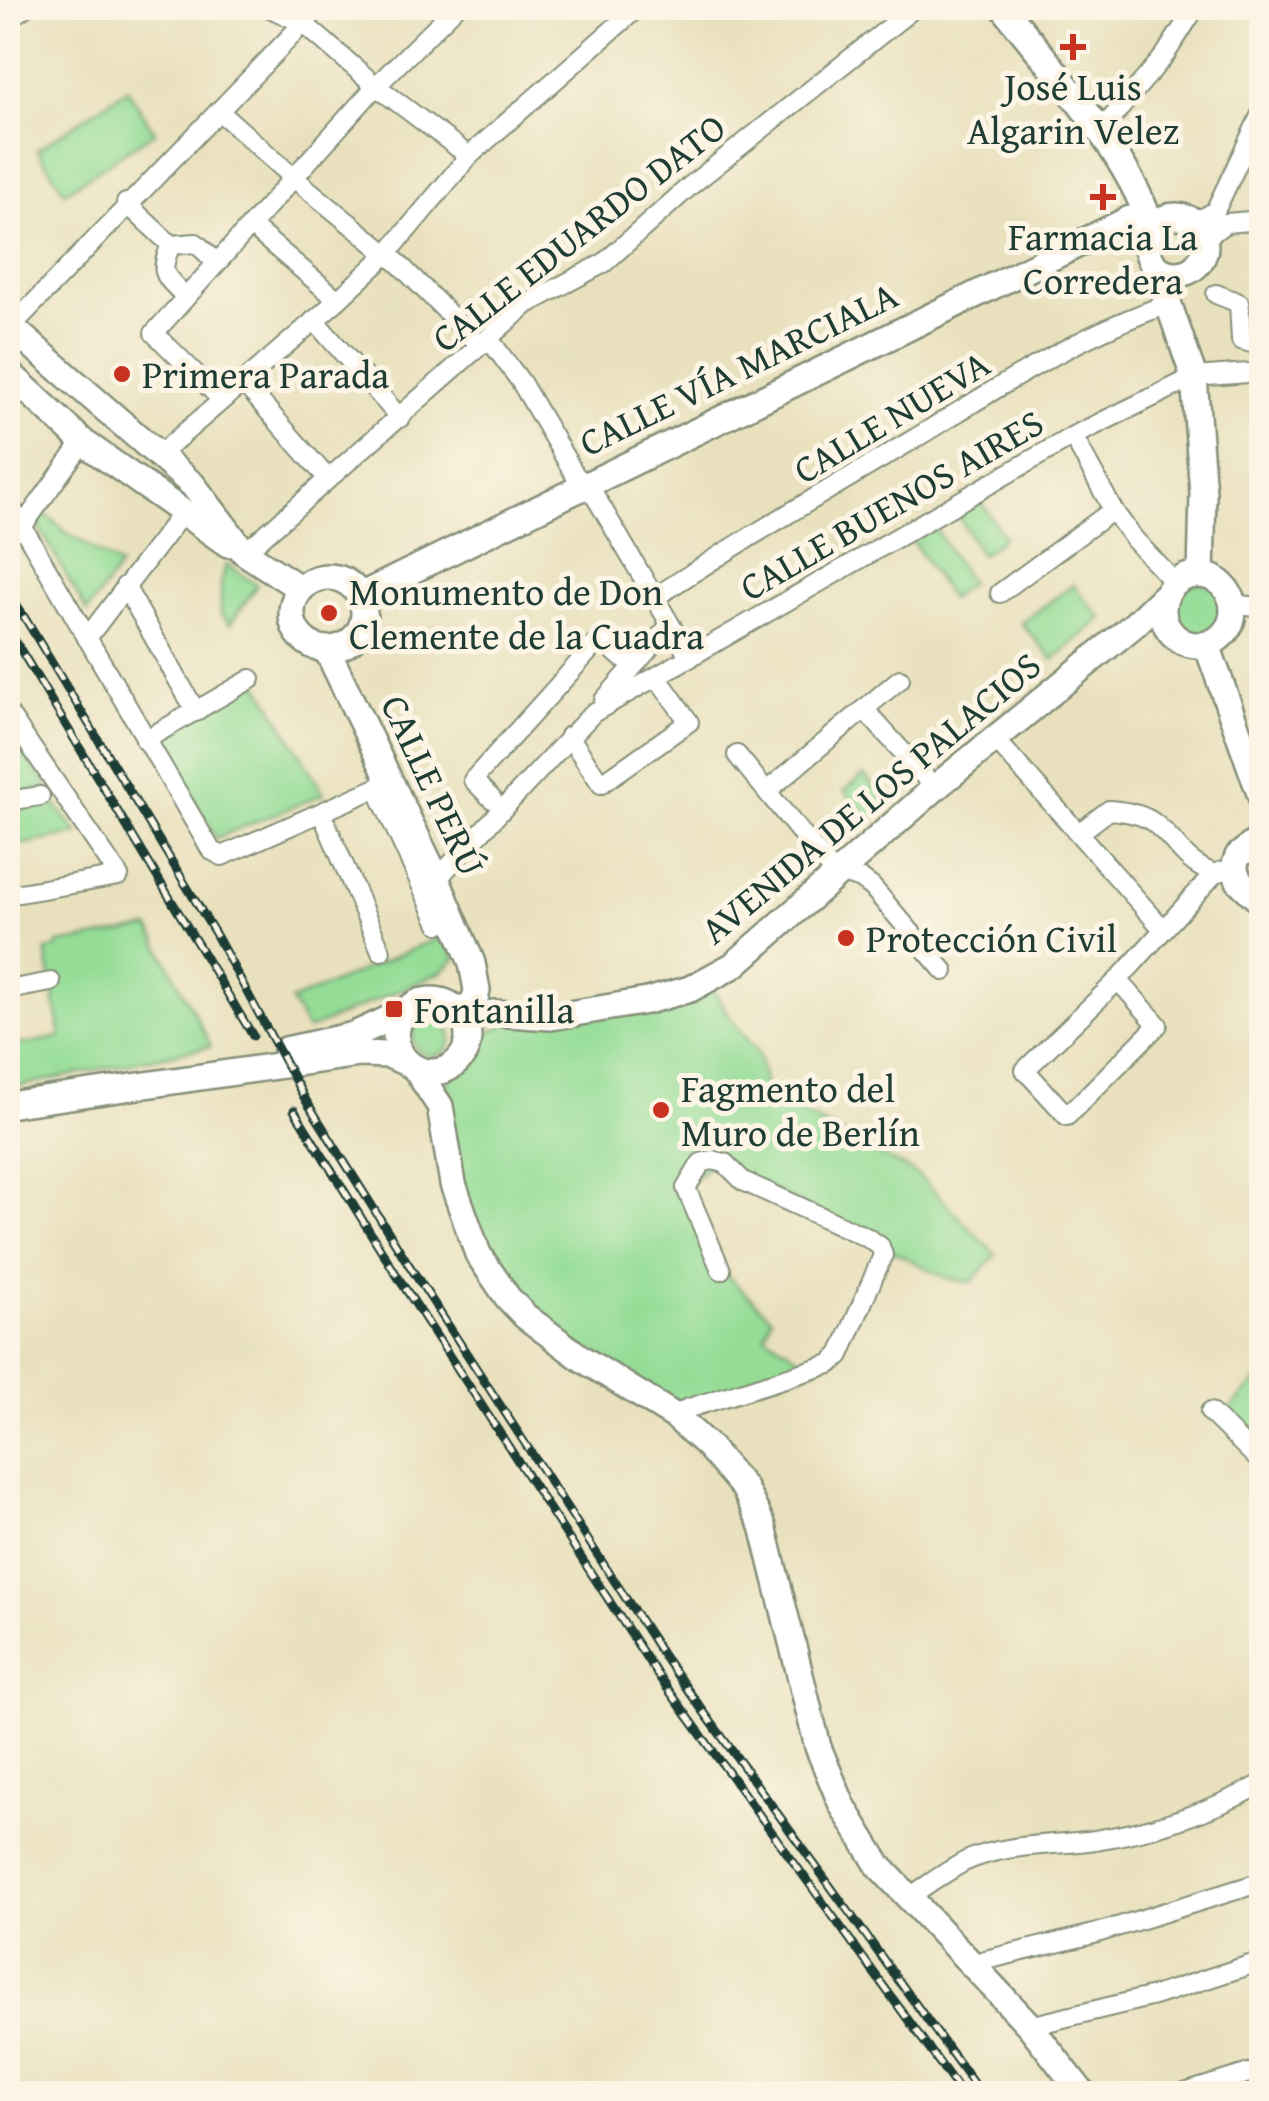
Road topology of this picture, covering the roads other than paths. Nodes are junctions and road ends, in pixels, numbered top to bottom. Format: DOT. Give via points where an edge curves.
graph roads {
  1 [pos="24,8"];
  2 [pos="270,8"];
  3 [pos="318,8"];
  4 [pos="455,8"];
  5 [pos="637,8"];
  6 [pos="914,8"];
  7 [pos="1004,8"];
  8 [pos="1195,8"];
  9 [pos="8,19"];
  10 [pos="303,22"];
  11 [pos="376,86"];
  12 [pos="219,111"];
  13 [pos="1262,112"];
  14 [pos="1099,133"];
  15 [pos="469,156"];
  16 [pos="294,178"];
  17 [pos="1139,191"];
  18 [pos="126,204"];
  19 [pos="1183,217"];
  20 [pos="1220,217"];
  21 [pos="1262,220"];
  22 [pos="251,226"];
  23 [pos="1151,228"];
  24 [pos="1204,238"];
  25 [pos="171,245"];
  26 [pos="387,254"];
  27 [pos="217,263"];
  28 [pos="1156,268"];
  29 [pos="1184,274"];
  30 [pos="1216,294"];
  31 [pos="186,297"];
  32 [pos="338,300"];
  33 [pos="1169,304"];
  34 [pos="314,320"];
  35 [pos="8,332"];
  36 [pos="480,345"];
  37 [pos="1262,346"];
  38 [pos="8,372"];
  39 [pos="1262,372"];
  40 [pos="1194,377"];
  41 [pos="244,382"];
  42 [pos="222,400"];
  43 [pos="400,418"];
  44 [pos="1072,436"];
  45 [pos="83,442"];
  46 [pos="160,454"];
  47 [pos="328,479"];
  48 [pos="585,484"];
  49 [pos="8,502"];
  50 [pos="1113,510"];
  51 [pos="182,512"];
  52 [pos="22,527"];
  53 [pos="244,553"];
  54 [pos="1201,574"];
  55 [pos="124,586"];
  56 [pos="300,591"];
  57 [pos="1000,593"];
  58 [pos="360,596"];
  59 [pos="654,598"];
  60 [pos="1168,599"];
  61 [pos="1234,604"];
  62 [pos="1262,608"];
  63 [pos="670,626"];
  64 [pos="87,638"];
  65 [pos="1207,645"];
  66 [pos="327,650"];
  67 [pos="643,656"];
  68 [pos="690,658"];
  69 [pos="657,676"];
  70 [pos="900,678"];
  71 [pos="251,679"];
  72 [pos="864,710"];
  73 [pos="196,712"];
  74 [pos="8,713"];
  75 [pos="593,713"];
  76 [pos="569,736"];
  77 [pos="145,740"];
  78 [pos="996,740"];
  79 [pos="737,755"];
  80 [pos="385,785"];
  81 [pos="935,788"];
  82 [pos="767,792"];
  83 [pos="40,796"];
  84 [pos="1262,800"];
  85 [pos="8,801"];
  86 [pos="498,804"];
  87 [pos="322,814"];
  88 [pos="1079,833"];
  89 [pos="1248,869"];
  90 [pos="838,875"];
  91 [pos="438,880"];
  92 [pos="8,895"];
  93 [pos="438,924"];
  94 [pos="1163,929"];
  95 [pos="380,951"];
  96 [pos="468,954"];
  97 [pos="944,970"];
  98 [pos="1118,980"];
  99 [pos="51,982"];
  100 [pos="8,990"];
  101 [pos="478,990"];
  102 [pos="428,999"];
  103 [pos="404,1012"];
  104 [pos="508,1015"];
  105 [pos="463,1016"];
  106 [pos="461,1056"];
  107 [pos="412,1066"];
  108 [pos="179,1078"];
  109 [pos="8,1106"];
  110 [pos="440,1106"];
  111 [pos="721,1270"];
  112 [pos="1210,1412"];
  113 [pos="676,1417"];
  114 [pos="1262,1464"];
  115 [pos="1262,1784"];
  116 [pos="1262,1882"];
  117 [pos="908,1898"];
  118 [pos="1262,1961"];
  119 [pos="972,1962"];
  120 [pos="1030,2026"];
  121 [pos="1262,2069"];
  122 [pos="1083,2094"];
  123 [pos="1181,2094"];
  1 -- 9 [label="street"];
  2 -- 10 [label="street"];
  3 -- 10 [label="street"];
  4 -- 11 [label="street"];
  5 -- 15 [label="street"];
  6 -- 36 [label="street, CALLE EDUARDO DATO" via="604,262 527,304"];
  7 -- 14 [label="street"];
  8 -- 14 [label="street"];
  10 -- 11 [label="street"];
  10 -- 12 [label="street"];
  11 -- 15 [label="street"];
  11 -- 16 [label="street"];
  12 -- 16 [label="street"];
  12 -- 18 [label="street"];
  13 -- 20 [label="street"];
  14 -- 17 [label="street"];
  15 -- 26 [label="street"];
  16 -- 22 [label="street"];
  16 -- 26 [label="street"];
  17 -- 19 [label="street"];
  17 -- 23 [label="street"];
  18 -- 25 [label="street"];
  18 -- 35 [label="street"];
  19 -- 20 [label="street"];
  19 -- 23 [label="street" via="1164,218"];
  19 -- 24 [label="street"];
  20 -- 21 [label="street"];
  20 -- 24 [label="street"];
  22 -- 27 [label="street"];
  22 -- 32 [label="street"];
  23 -- 28 [label="street" via="1146,248"];
  23 -- 48 [label="street, CALLE VÍA MARCIALA" via="1130,219"];
  24 -- 29 [label="street" via="1201,260"];
  25 -- 27 [label="street" via="196,242"];
  25 -- 31 [label="street" via="164,272"];
  26 -- 32 [label="street"];
  26 -- 36 [label="street"];
  27 -- 31 [label="street"];
  28 -- 29 [label="street"];
  28 -- 33 [label="street"];
  29 -- 33 [label="street"];
  30 -- 37 [label="street" via="1238,303 1241,340"];
  31 -- 42 [label="street" via="154,333"];
  32 -- 34 [label="street"];
  33 -- 40 [label="street"];
  33 -- 59 [label="street, CALLE NUEVA" via="1068,349"];
  34 -- 41 [label="street"];
  34 -- 43 [label="street"];
  35 -- 46 [label="street"];
  36 -- 43 [label="street, CALLE EDUARDO DATO"];
  36 -- 48 [label="street" via="492,343"];
  38 -- 45 [label="street"];
  39 -- 40 [label="street"];
  40 -- 44 [label="street, CALLE BUENOS AIRES"];
  40 -- 54 [label="street"];
  41 -- 42 [label="street"];
  41 -- 47 [label="street"];
  42 -- 46 [label="street"];
  43 -- 47 [label="street, CALLE EDUARDO DATO"];
  44 -- 50 [label="street"];
  44 -- 68 [label="street, CALLE BUENOS AIRES"];
  45 -- 51 [label="street"];
  45 -- 52 [label="street"];
  46 -- 53 [label="street" via="193,484"];
  47 -- 53 [label="street, CALLE EDUARDO DATO"];
  48 -- 58 [label="street, CALLE VÍA MARCIALA"];
  48 -- 59 [label="street"];
  49 -- 52 [label="street"];
  50 -- 57 [label="street"];
  50 -- 60 [label="street"];
  51 -- 53 [label="street"];
  51 -- 55 [label="street"];
  52 -- 64 [label="street"];
  53 -- 56 [label="street"];
  54 -- 60 [label="street"];
  54 -- 61 [label="street" via="1223,584"];
  55 -- 64 [label="street"];
  55 -- 73 [label="street"];
  56 -- 58 [label="street" via="318,578 336,577"];
  56 -- 66 [label="street" via="292,612 295,627"];
  58 -- 66 [label="street" via="364,616 358,633"];
  59 -- 63 [label="street"];
  60 -- 65 [label="street" via="1170,632"];
  60 -- 78 [label="street, AVENIDA DE LOS PALACIOS"];
  61 -- 62 [label="street"];
  61 -- 65 [label="street" via="1226,631"];
  63 -- 67 [label="street"];
  63 -- 68 [label="street"];
  64 -- 77 [label="street"];
  65 -- 84 [label="street"];
  66 -- 80 [label="street, CALLE PERÚ"];
  67 -- 75 [label="street"];
  67 -- 86 [label="street" via="634,648 622,658 600,639 472,780"];
  68 -- 69 [label="street, CALLE BUENOS AIRES"];
  69 -- 75 [label="street, CALLE BUENOS AIRES"];
  69 -- 76 [label="street" via="689,722 601,784"];
  70 -- 72 [label="street"];
  71 -- 73 [label="street"];
  72 -- 81 [label="street"];
  72 -- 82 [label="street"];
  73 -- 77 [label="street"];
  74 -- 92 [label="street" via="120,876"];
  75 -- 76 [label="street"];
  76 -- 86 [label="street"];
  77 -- 87 [label="street" via="211,850 222,856"];
  78 -- 81 [label="street, AVENIDA DE LOS PALACIOS"];
  78 -- 88 [label="street"];
  79 -- 82 [label="street"];
  80 -- 87 [label="street"];
  80 -- 91 [label="street, CALLE PERÚ"];
  80 -- 93 [label="street"];
  81 -- 90 [label="street, AVENIDA DE LOS PALACIOS"];
  82 -- 90 [label="street"];
  83 -- 85 [label="street"];
  86 -- 91 [label="street"];
  87 -- 95 [label="street"];
  88 -- 89 [label="street" via="1108,810 1123,812 1152,821 1192,865"];
  88 -- 94 [label="street"];
  89 -- 94 [label="street"];
  90 -- 97 [label="street" via="872,886"];
  90 -- 104 [label="street, AVENIDA DE LOS PALACIOS" via="734,965 690,989 582,1014"];
  91 -- 96 [label="street, CALLE PERÚ"];
  94 -- 98 [label="street"];
  96 -- 101 [label="street, CALLE PERÚ"];
  96 -- 102 [label="street" via="456,986"];
  98 -- 98 [label="street" via="1026,1070 1067,1116 1158,1025"];
  99 -- 100 [label="street"];
  101 -- 104 [label="street" via="483,1004"];
  101 -- 105 [label="street"];
  102 -- 103 [label="street"];
  102 -- 105 [label="street" via="446,1002"];
  103 -- 107 [label="street" via="396,1036"];
  103 -- 108 [label="street" via="354,1035"];
  104 -- 105 [label="street, AVENIDA DE LOS PALACIOS"];
  104 -- 106 [label="street, AVENIDA DE LOS PALACIOS"];
  105 -- 106 [label="street" via="468,1036"];
  106 -- 107 [label="street" via="435,1072"];
  106 -- 110 [label="street"];
  107 -- 108 [label="street" via="373,1053"];
  107 -- 110 [label="street"];
  108 -- 109 [label="street"];
  110 -- 113 [label="street" via="464,1222 504,1293 539,1328"];
  111 -- 113 [label="street" via="686,1188 702,1163 712,1160 866,1237 883,1256 840,1355 830,1364"];
  112 -- 114 [label="street"];
  113 -- 117 [label="street" via="754,1504 827,1772 879,1866"];
  115 -- 117 [label="street" via="1170,1823 986,1854"];
  116 -- 119 [label="street" via="1094,1934"];
  117 -- 119 [label="street"];
  118 -- 120 [label="street"];
  119 -- 120 [label="street"];
  120 -- 122 [label="street"];
  121 -- 123 [label="street"];
}
